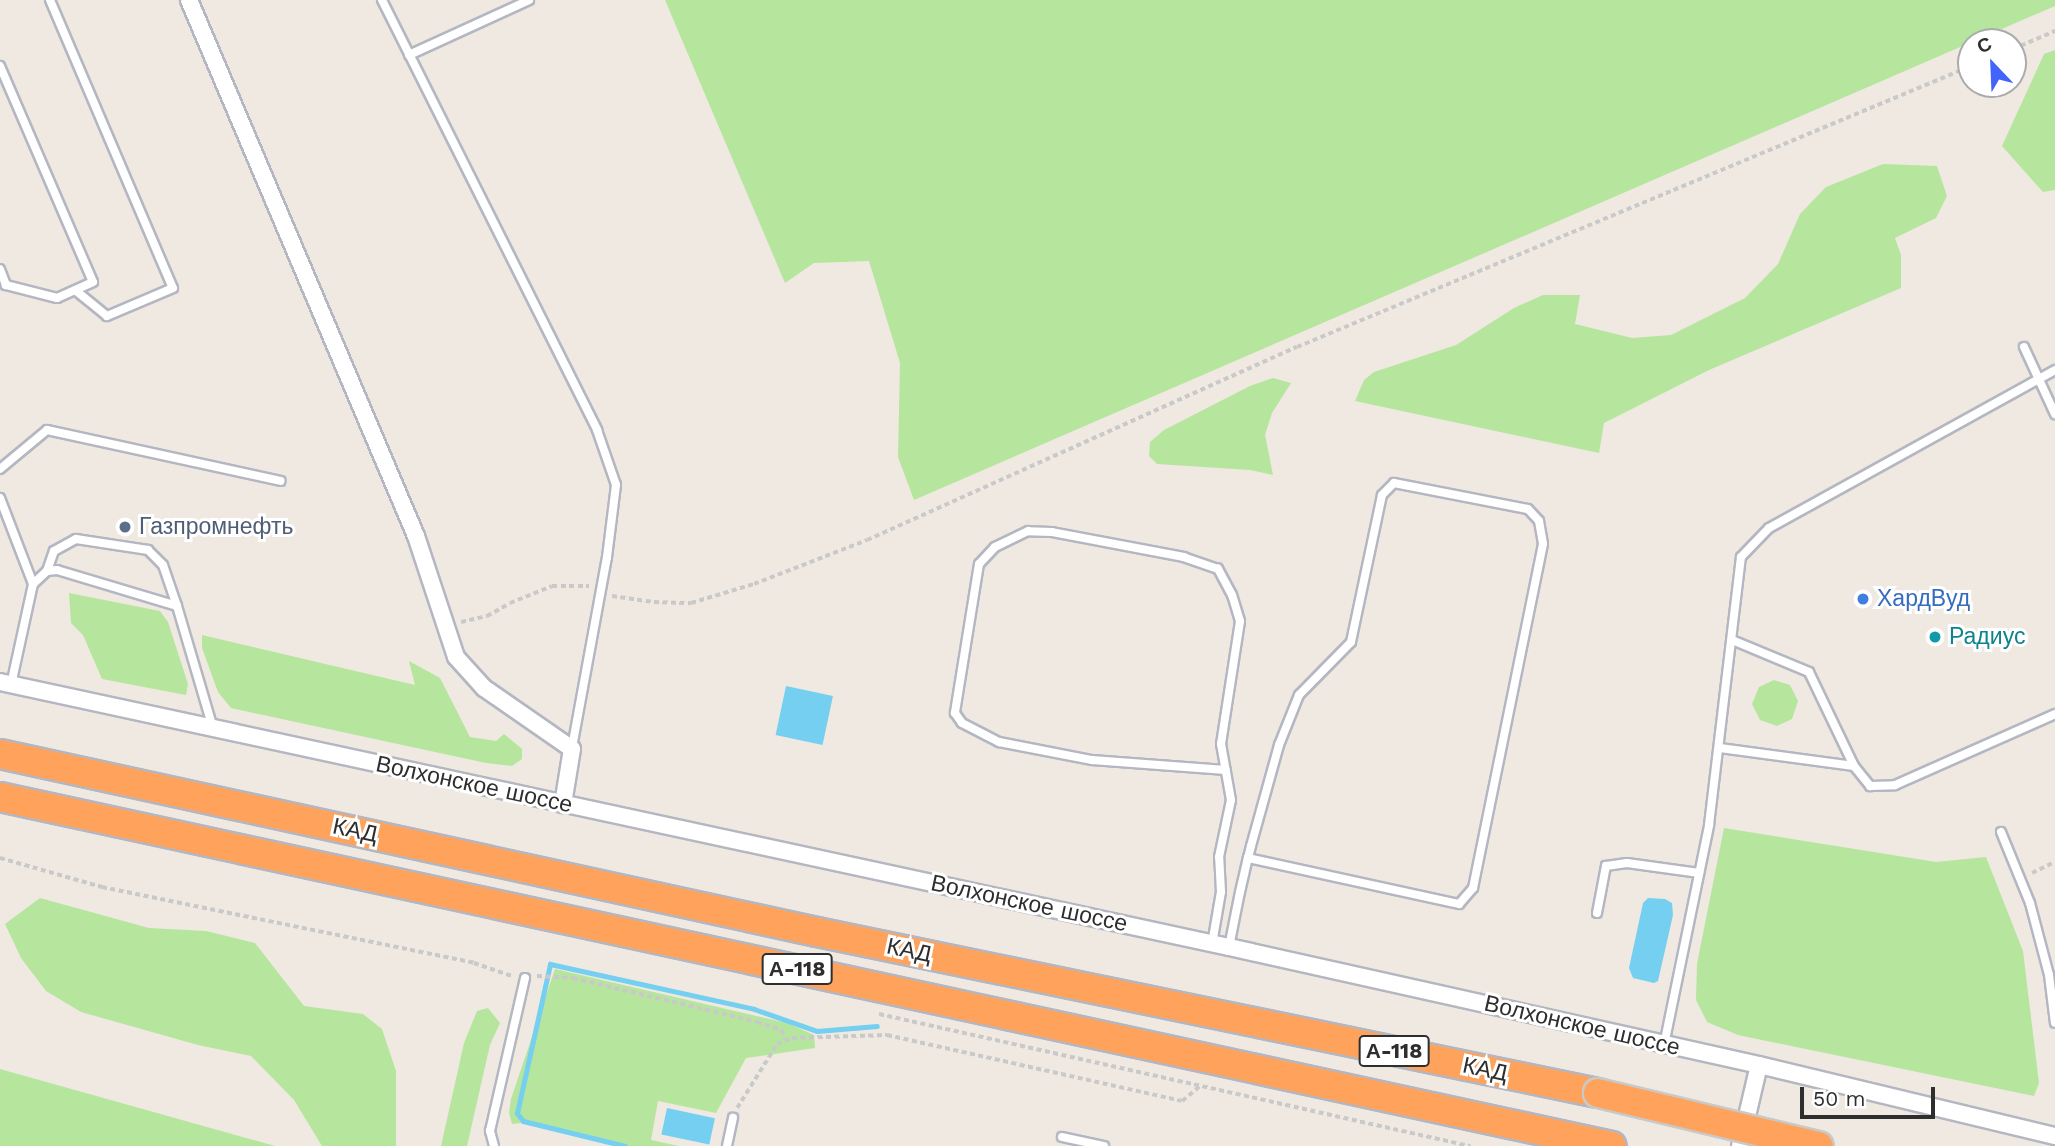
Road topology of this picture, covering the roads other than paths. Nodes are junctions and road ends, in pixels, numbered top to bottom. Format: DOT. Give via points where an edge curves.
graph roads {
  1 [pos="50,0"];
  2 [pos="189,0"];
  3 [pos="382,0"];
  4 [pos="529,0"];
  5 [pos="409,55"];
  6 [pos="0,66"];
  7 [pos="0,270"];
  8 [pos="75,290"];
  9 [pos="2024,347"];
  10 [pos="2055,370"];
  11 [pos="2039,380"];
  12 [pos="2055,414"];
  13 [pos="0,469"];
  14 [pos="280,481"];
  15 [pos="1,501"];
  16 [pos="47,571"];
  17 [pos="33,584"];
  18 [pos="177,606"];
  19 [pos="1732,640"];
  20 [pos="6,684"];
  21 [pos="2055,714"];
  22 [pos="213,728"];
  23 [pos="1720,748"];
  24 [pos="572,749"];
  25 [pos="0,754"];
  26 [pos="1854,766"];
  27 [pos="1226,770"];
  28 [pos="0,797"];
  29 [pos="563,804"];
  30 [pos="2001,832"];
  31 [pos="1248,858"];
  32 [pos="1699,873"];
  33 [pos="1597,913"];
  34 [pos="1212,944"];
  35 [pos="1229,947"];
  36 [pos="524,978"];
  37 [pos="2055,1023"];
  38 [pos="1664,1045"];
  39 [pos="1759,1065"];
  40 [pos="733,1118"];
  41 [pos="2055,1136"];
  42 [pos="1062,1137"];
  43 [pos="1603,1144"];
  44 [pos="494,1146"];
  45 [pos="727,1146"];
  46 [pos="1104,1146"];
  47 [pos="1740,1146"];
  48 [pos="1819,1146"];
  1 -- 8 [label="lane" via="173,288 107,316"];
  2 -- 24 [label="street" via="416,536 456,656 484,688"];
  3 -- 5 [label="lane"];
  4 -- 5 [label="lane"];
  5 -- 24 [label="lane" via="597,430 616,485"];
  6 -- 8 [label="lane" via="93,282"];
  7 -- 8 [label="lane" via="6,285 57,298"];
  9 -- 11 [label="lane"];
  10 -- 11 [label="lane"];
  11 -- 12 [label="lane"];
  11 -- 19 [label="lane" via="1769,528 1741,557"];
  13 -- 14 [label="lane" via="47,430"];
  15 -- 17 [label="lane"];
  16 -- 17 [label="lane"];
  16 -- 18 [label="lane" via="57,570"];
  16 -- 18 [label="lane" via="54,551 76,539 148,550 163,565"];
  17 -- 20 [label="lane"];
  18 -- 22 [label="lane"];
  19 -- 23 [label="lane"];
  19 -- 26 [label="lane" via="1810,672"];
  20 -- 22 [label="street, Волхонское шоссе"];
  21 -- 26 [label="lane" via="1895,785 1870,786"];
  22 -- 29 [label="street, Волхонское шоссе"];
  23 -- 26 [label="lane"];
  23 -- 32 [label="lane"];
  24 -- 29 [label="street"];
  25 -- 48 [label="highway, КАД / А-118, bridge" via="817,932 1598,1093"];
  27 -- 27 [label="lane" via="1221,744 1240,621 1218,569 1184,557 1028,531 995,547 979,564 955,713 962,723 999,742 1092,760"];
  27 -- 34 [label="lane" via="1231,800 1219,857 1222,892"];
  28 -- 43 [label="highway, КАД / А-118"];
  29 -- 34 [label="street, Волхонское шоссе"];
  30 -- 37 [label="lane" via="2030,904 2049,975"];
  31 -- 31 [label="lane" via="1279,746 1300,695 1350,642 1382,495 1394,483 1528,509 1539,522 1543,544 1473,888 1459,904"];
  31 -- 35 [label="lane"];
  32 -- 33 [label="lane" via="1627,863 1606,866"];
  32 -- 38 [label="lane"];
  34 -- 35 [label="street, Волхонское шоссе"];
  35 -- 38 [label="street, Волхонское шоссе"];
  36 -- 44 [label="lane" via="490,1131"];
  38 -- 39 [label="street, Волхонское шоссе"];
  39 -- 41 [label="street, Волхонское шоссе"];
  39 -- 47 [label="street"];
  40 -- 45 [label="lane"];
  42 -- 46 [label="lane"];
}
